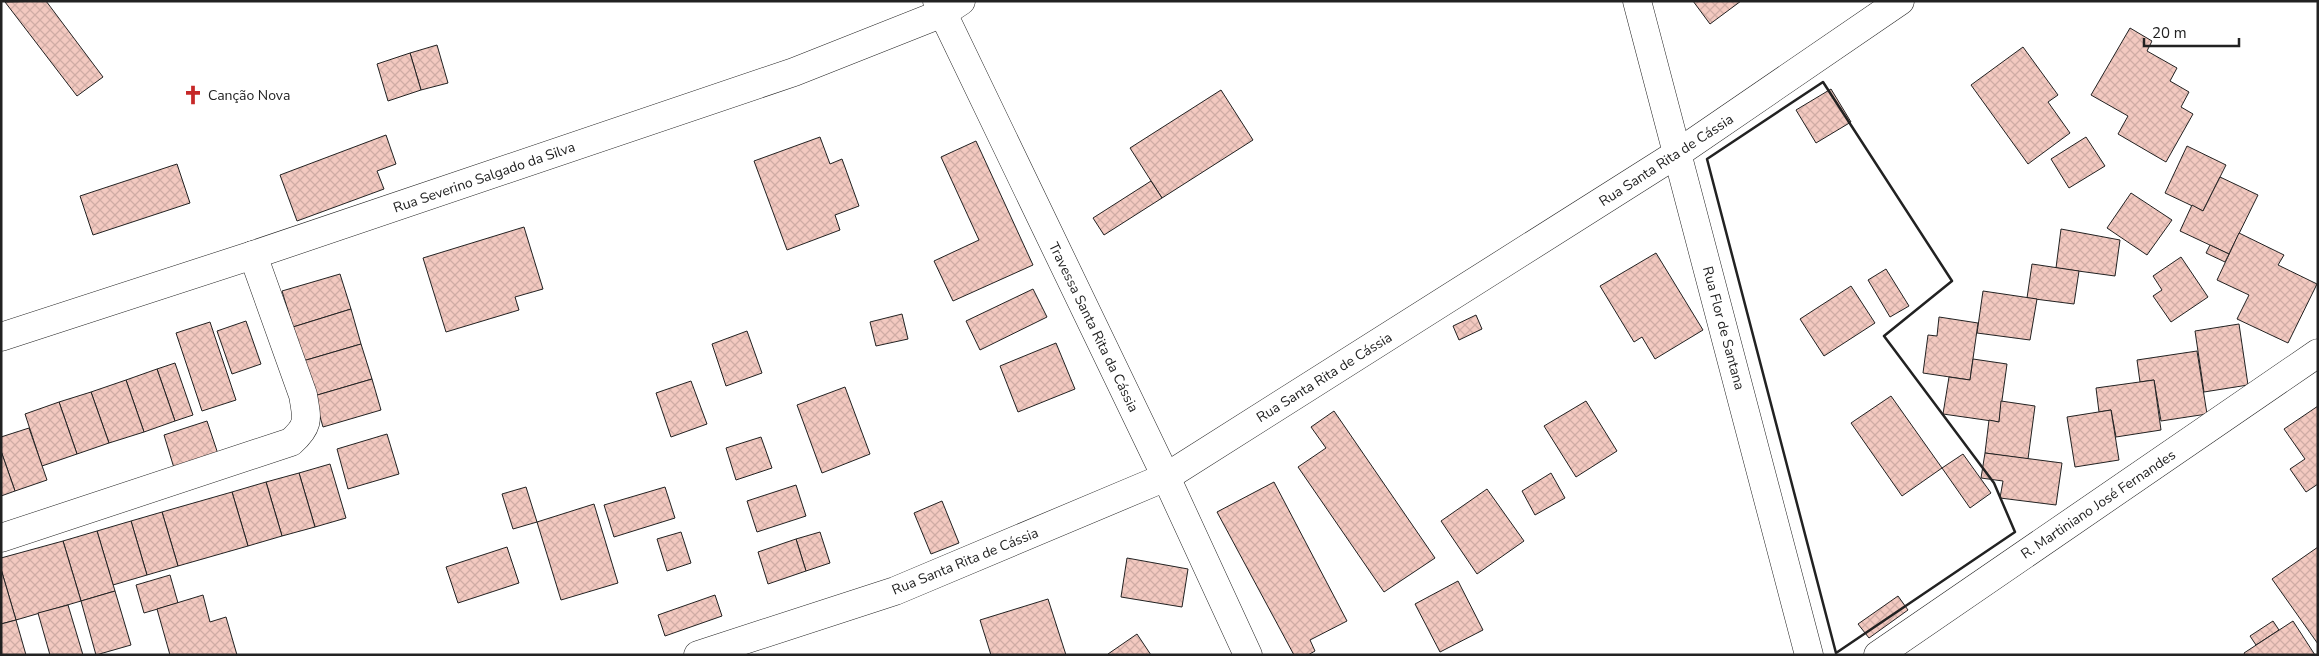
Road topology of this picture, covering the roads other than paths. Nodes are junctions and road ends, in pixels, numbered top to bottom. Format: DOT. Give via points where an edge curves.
graph roads {
  1 [pos="1637,1"];
  2 [pos="1900,1"];
  3 [pos="947,5"];
  4 [pos="1678,154"];
  5 [pos="253,255"];
  6 [pos="1,337"];
  7 [pos="2318,353"];
  8 [pos="1166,477"];
  9 [pos="1,538"];
  10 [pos="698,655"];
  11 [pos="1248,655"];
  12 [pos="1809,655"];
  13 [pos="1878,655"];
  1 -- 4 [label="street, Rua Flor de Santana"];
  2 -- 4 [label="street, Rua Santa Rita de Cássia"];
  3 -- 5 [label="street, Rua Severino Salgado da Silva" via="794,72"];
  3 -- 8 [label="street, Travessa Santa Rita da Cássia"];
  4 -- 8 [label="street, Rua Santa Rita de Cássia"];
  4 -- 12 [label="street, Rua Flor de Santana"];
  5 -- 6 [label="street, Rua Severino Salgado da Silva"];
  5 -- 9 [label="street" via="303,395 307,416 304,431 291,442"];
  7 -- 13 [label="street, R. Martiniano José Fernandes"];
  8 -- 10 [label="street, Rua Santa Rita de Cássia" via="895,591"];
  8 -- 11 [label="street, Travessa Santa Rita da Cássia"];
}
